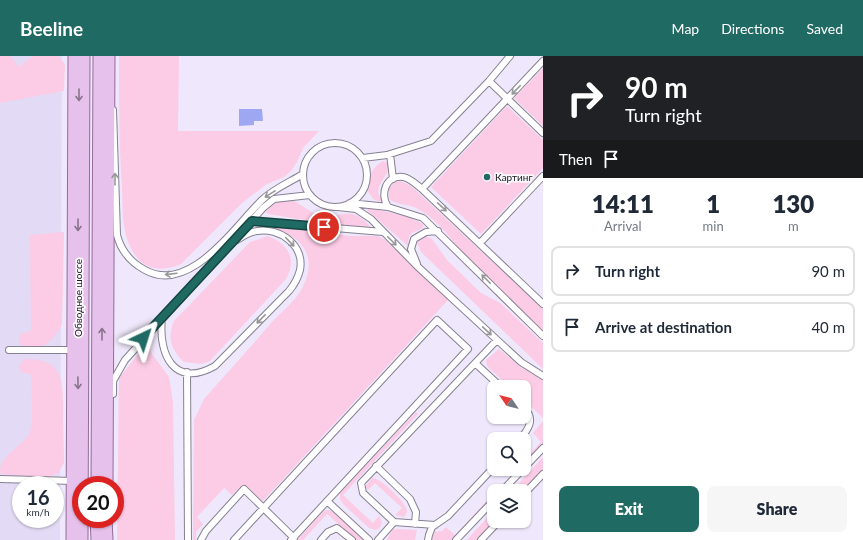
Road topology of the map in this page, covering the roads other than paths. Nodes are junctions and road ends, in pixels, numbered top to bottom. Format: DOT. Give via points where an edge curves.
graph roads {
  1 [pos="79,56"];
  2 [pos="510,56"];
  3 [pos="543,61"];
  4 [pos="104,63"];
  5 [pos="489,81"];
  6 [pos="507,99"];
  7 [pos="543,133"];
  8 [pos="390,154"];
  9 [pos="362,158"];
  10 [pos="303,174"];
  11 [pos="543,176"];
  12 [pos="393,179"];
  13 [pos="422,189"];
  14 [pos="310,194"];
  15 [pos="350,203"];
  16 [pos="338,207"];
  17 [pos="388,207"];
  18 [pos="252,221"];
  19 [pos="438,231"];
  20 [pos="383,232"];
  21 [pos="480,243"];
  22 [pos="230,244"];
  23 [pos="417,266"];
  24 [pos="543,304"];
  25 [pos="162,317"];
  26 [pos="543,336"];
  27 [pos="497,340"];
  28 [pos="9,350"];
  29 [pos="78,350"];
  30 [pos="475,363"];
  31 [pos="188,372"];
  32 [pos="543,376"];
  33 [pos="493,380"];
  34 [pos="113,397"];
  35 [pos="543,448"];
  36 [pos="531,460"];
  37 [pos="376,466"];
  38 [pos="487,474"];
  39 [pos="543,474"];
  40 [pos="77,476"];
  41 [pos="105,476"];
  42 [pos="516,476"];
  43 [pos="0,479"];
  44 [pos="72,481"];
  45 [pos="508,484"];
  46 [pos="531,487"];
  47 [pos="327,501"];
  48 [pos="487,507"];
  49 [pos="263,508"];
  50 [pos="394,522"];
  51 [pos="415,524"];
  52 [pos="435,525"];
  53 [pos="76,528"];
  54 [pos="102,528"];
  55 [pos="492,528"];
  56 [pos="292,539"];
  57 [pos="76,540"];
  58 [pos="102,540"];
  59 [pos="188,540"];
  60 [pos="201,540"];
  61 [pos="234,540"];
  62 [pos="321,540"];
  63 [pos="352,540"];
  64 [pos="369,540"];
  65 [pos="378,540"];
  66 [pos="428,540"];
  67 [pos="456,540"];
  68 [pos="481,540"];
  1 -- 29 [label="main road, Обводное шоссе, one-way"];
  2 -- 5 [label="lane"];
  3 -- 6 [label="lane, one-way"];
  10 -- 4 [label="lane, one-way" via="263,198 207,257 187,271 160,275 137,266 127,257 117,235 114,117"];
  41 -- 4 [label="main road, one-way"];
  5 -- 6 [label="lane"];
  5 -- 8 [label="lane" via="431,141"];
  6 -- 7 [label="lane"];
  6 -- 13 [label="lane"];
  8 -- 9 [label="lane"];
  8 -- 12 [label="lane"];
  9 -- 10 [label="lane" via="356,150 347,145 327,144 310,155"];
  9 -- 15 [label="lane" via="366,167 366,186"];
  10 -- 14 [label="lane"];
  11 -- 21 [label="lane"];
  12 -- 13 [label="lane" via="408,179"];
  12 -- 17 [label="lane" via="383,194"];
  13 -- 21 [label="lane, one-way"];
  14 -- 16 [label="lane" via="318,202"];
  14 -- 18 [label="lane" via="274,199"];
  15 -- 16 [label="lane"];
  15 -- 17 [label="lane"];
  16 -- 20 [label="lane" via="356,209 371,219"];
  17 -- 19 [label="lane" via="423,218"];
  18 -- 20 [label="lane"];
  18 -- 22 [label="lane"];
  19 -- 23 [label="lane" via="426,232 414,239 411,249"];
  26 -- 19 [label="lane, one-way"];
  20 -- 23 [label="lane, one-way"];
  21 -- 24 [label="lane"];
  22 -- 25 [label="lane"];
  22 -- 31 [label="lane, one-way" via="256,231 269,230 284,236 300,257 296,282 215,366 206,372"];
  23 -- 27 [label="lane, one-way"];
  25 -- 31 [label="lane" via="163,350 175,367"];
  25 -- 34 [label="lane" via="124,360 114,381"];
  27 -- 30 [label="lane"];
  27 -- 32 [label="lane" via="520,362"];
  28 -- 29 [label="lane"];
  29 -- 40 [label="main road, Обводное шоссе, one-way"];
  30 -- 33 [label="lane"];
  30 -- 37 [label="lane"];
  31 -- 59 [label="lane"];
  35 -- 36 [label="lane"];
  37 -- 50 [label="lane" via="361,483 361,488"];
  37 -- 51 [label="lane" via="410,499 416,512"];
  38 -- 52 [label="lane" via="448,516"];
  39 -- 46 [label="lane"];
  42 -- 45 [label="lane"];
  43 -- 44 [label="lane"];
  47 -- 49 [label="lane" via="468,349 438,320"];
  47 -- 56 [label="lane"];
  47 -- 64 [label="lane"];
  48 -- 67 [label="lane"];
  49 -- 56 [label="lane"];
  49 -- 60 [label="lane" via="244,489"];
  49 -- 61 [label="lane"];
  50 -- 51 [label="lane"];
  50 -- 65 [label="lane"];
  51 -- 52 [label="lane"];
  52 -- 66 [label="lane"];
  53 -- 57 [label="main road, Обводное шоссе"];
  54 -- 58 [label="main road"];
  55 -- 68 [label="lane"];
  62 -- 63 [label="lane" via="328,532 337,528"];
}
